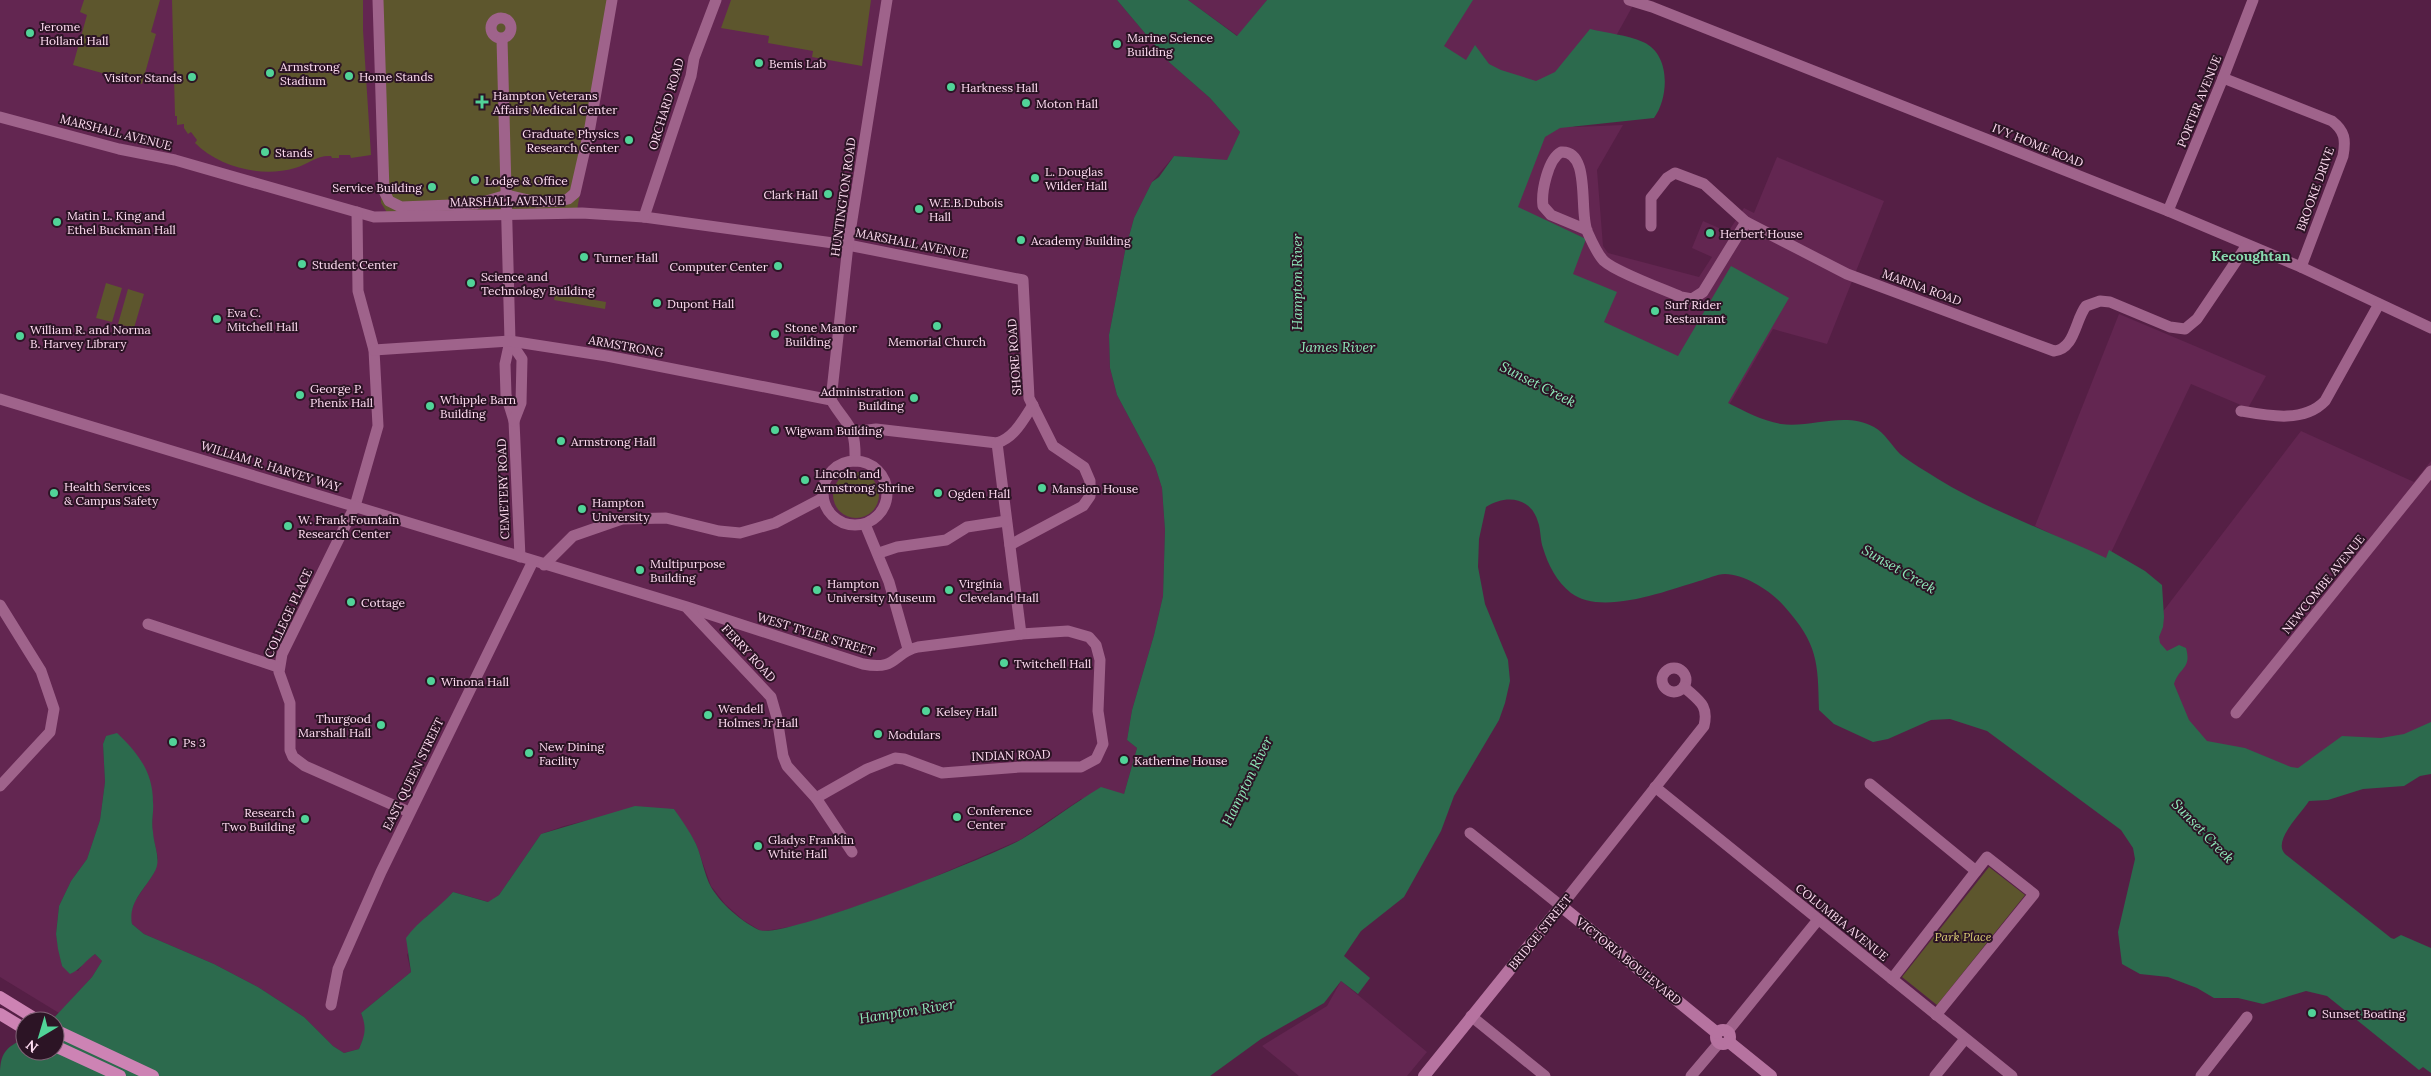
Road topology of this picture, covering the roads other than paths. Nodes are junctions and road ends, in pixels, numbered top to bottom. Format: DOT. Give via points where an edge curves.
graph roads {
  1 [pos="378,0"];
  2 [pos="612,0"];
  3 [pos="716,0"];
  4 [pos="887,0"];
  5 [pos="1629,0"];
  6 [pos="2253,0"];
  7 [pos="502,39"];
  8 [pos="2223,78"];
  9 [pos="0,117"];
  10 [pos="507,195"];
  11 [pos="2168,211"];
  12 [pos="357,212"];
  13 [pos="506,216"];
  14 [pos="644,217"];
  15 [pos="1746,222"];
  16 [pos="1651,226"];
  17 [pos="1587,230"];
  18 [pos="848,244"];
  19 [pos="2247,245"];
  20 [pos="2301,267"];
  21 [pos="1023,280"];
  22 [pos="2379,304"];
  23 [pos="2431,328"];
  24 [pos="510,341"];
  25 [pos="374,350"];
  26 [pos="0,399"];
  27 [pos="831,400"];
  28 [pos="1033,405"];
  29 [pos="2241,411"];
  30 [pos="514,421"];
  31 [pos="853,432"];
  32 [pos="997,443"];
  33 [pos="855,461"];
  34 [pos="2431,472"];
  35 [pos="823,498"];
  36 [pos="354,506"];
  37 [pos="1006,521"];
  38 [pos="865,524"];
  39 [pos="1010,546"];
  40 [pos="879,553"];
  41 [pos="520,557"];
  42 [pos="533,561"];
  43 [pos="544,565"];
  44 [pos="0,605"];
  45 [pos="687,607"];
  46 [pos="148,624"];
  47 [pos="1021,634"];
  48 [pos="908,649"];
  49 [pos="278,667"];
  50 [pos="1684,687"];
  51 [pos="2236,712"];
  52 [pos="1870,784"];
  53 [pos="0,786"];
  54 [pos="1655,788"];
  55 [pos="816,798"];
  56 [pos="409,812"];
  57 [pos="1470,833"];
  58 [pos="852,852"];
  59 [pos="1976,872"];
  60 [pos="1561,906"];
  61 [pos="1817,921"];
  62 [pos="1892,979"];
  63 [pos="4,1000"];
  64 [pos="331,1005"];
  65 [pos="22,1011"];
  66 [pos="1,1014"];
  67 [pos="1936,1015"];
  68 [pos="1472,1016"];
  69 [pos="2247,1017"];
  70 [pos="15,1023"];
  71 [pos="65,1035"];
  72 [pos="1723,1037"];
  73 [pos="1965,1038"];
  74 [pos="65,1051"];
  75 [pos="120,1076"];
  76 [pos="153,1076"];
  77 [pos="1424,1076"];
  78 [pos="1545,1076"];
  79 [pos="1691,1076"];
  80 [pos="1771,1076"];
  81 [pos="1935,1076"];
  82 [pos="2012,1076"];
  83 [pos="2201,1076"];
  1 -- 10 [label="street" via="385,197 401,207 476,204"];
  2 -- 10 [label="street" via="575,193 568,199 548,202"];
  3 -- 14 [label="street, ORCHARD ROAD" via="694,58 691,76"];
  4 -- 18 [label="street, HUNTINGTON ROAD"];
  5 -- 11 [label="street, IVY HOME ROAD"];
  6 -- 8 [label="street, PORTER AVENUE"];
  7 -- 10 [label="street, CEMETERY ROAD"];
  8 -- 11 [label="street, PORTER AVENUE"];
  8 -- 20 [label="street, BROOKE DRIVE" via="2332,121 2341,128 2346,141 2344,156"];
  9 -- 12 [label="street, MARSHALL AVENUE" via="119,149 175,160"];
  10 -- 13 [label="street, CEMETERY ROAD"];
  11 -- 19 [label="street, IVY HOME ROAD"];
  12 -- 13 [label="street, MARSHALL AVENUE" via="374,217"];
  12 -- 25 [label="street, COLLEGE PLACE" via="358,291"];
  13 -- 14 [label="street, MARSHALL AVENUE" via="582,213"];
  13 -- 24 [label="street, CEMETERY ROAD"];
  14 -- 18 [label="street, MARSHALL AVENUE"];
  15 -- 16 [label="street" via="1704,184 1675,173 1651,198"];
  15 -- 17 [label="street" via="1703,292 1692,299 1680,297 1608,263 1599,254"];
  15 -- 19 [label="street, MARINA ROAD" via="1846,274 2054,351 2068,344 2086,306 2100,300 2170,327 2185,329 2197,319"];
  17 -- 17 [label="street" via="1579,162 1571,154 1561,152 1549,166 1543,206 1551,215"];
  18 -- 21 [label="street, MARSHALL AVENUE"];
  18 -- 27 [label="street, HUNTINGTON ROAD"];
  19 -- 20 [label="street, IVY HOME ROAD"];
  20 -- 22 [label="street, IVY HOME ROAD"];
  21 -- 28 [label="street, SHORE ROAD" via="1029,398"];
  22 -- 23 [label="street, IVY HOME ROAD"];
  22 -- 29 [label="street" via="2325,401 2317,409 2299,416"];
  24 -- 25 [label="street, ARMSTRONG"];
  24 -- 27 [label="street, ARMSTRONG" via="607,356"];
  24 -- 30 [label="street, CEMETERY ROAD" via="505,364 506,395"];
  24 -- 30 [label="street, CEMETERY ROAD" via="522,359 521,403"];
  25 -- 36 [label="street, COLLEGE PLACE" via="378,426"];
  26 -- 36 [label="street, WILLIAM R. HARVEY WAY"];
  27 -- 31 [label="street"];
  28 -- 32 [label="street" via="1015,432 1007,440"];
  28 -- 39 [label="street, SHORE ROAD" via="1053,446 1084,467 1090,481 1090,496 1083,506"];
  30 -- 41 [label="street, CEMETERY ROAD"];
  31 -- 32 [label="street" via="876,429"];
  31 -- 33 [label="street" via="856,438"];
  32 -- 37 [label="street"];
  33 -- 35 [label="street" via="846,462 830,472 822,489"];
  33 -- 38 [label="street" via="876,469 887,488 887,500 882,510"];
  34 -- 51 [label="street, NEWCOMBE AVENUE"];
  35 -- 38 [label="street" via="833,518 849,525"];
  35 -- 43 [label="street" via="772,524 740,533 719,532 666,518 622,519 573,536"];
  36 -- 41 [label="street, WILLIAM R. HARVEY WAY"];
  36 -- 49 [label="street, COLLEGE PLACE"];
  37 -- 39 [label="street"];
  37 -- 40 [label="street" via="967,527 946,540 896,547"];
  38 -- 40 [label="street"];
  39 -- 47 [label="street"];
  40 -- 48 [label="street"];
  41 -- 42 [label="street, WILLIAM R. HARVEY WAY"];
  42 -- 43 [label="street, WEST TYLER STREET"];
  42 -- 56 [label="street, EAST QUEEN STREET"];
  43 -- 45 [label="street, WEST TYLER STREET"];
  44 -- 53 [label="street" via="41,671 54,709 50,732"];
  45 -- 48 [label="street, WEST TYLER STREET" via="854,662 877,666 891,664"];
  45 -- 55 [label="street, FERRY ROAD" via="771,697 785,762"];
  46 -- 49 [label="street"];
  47 -- 48 [label="street"];
  47 -- 55 [label="street, INDIAN ROAD" via="1068,631 1092,640 1100,660 1098,711 1103,740 1100,752 1089,764 1081,767 1020,767 942,773 894,758 867,769"];
  49 -- 56 [label="street, COLLEGE PLACE" via="290,698 289,742 293,757 305,766"];
  50 -- 54 [label="street, BRIDGE STREET" via="1703,705 1707,715 1704,726"];
  52 -- 59 [label="street"];
  54 -- 60 [label="street, BRIDGE STREET"];
  54 -- 61 [label="street, COLUMBIA AVENUE"];
  55 -- 58 [label="street, FERRY ROAD"];
  56 -- 64 [label="street, EAST QUEEN STREET" via="344,953"];
  57 -- 60 [label="street, VICTORIA BOULEVARD"];
  59 -- 62 [label="street"];
  59 -- 67 [label="street" via="1988,857 2034,894"];
  60 -- 68 [label="street, BRIDGE STREET"];
  60 -- 72 [label="street, VICTORIA BOULEVARD"];
  61 -- 62 [label="street, COLUMBIA AVENUE"];
  61 -- 72 [label="street"];
  62 -- 67 [label="street, COLUMBIA AVENUE"];
  63 -- 65 [label="main road"];
  66 -- 70 [label="main road"];
  67 -- 73 [label="street, COLUMBIA AVENUE"];
  68 -- 77 [label="street, BRIDGE STREET"];
  68 -- 78 [label="street"];
  69 -- 83 [label="street"];
  71 -- 76 [label="main road"];
  72 -- 79 [label="street"];
  72 -- 80 [label="street, VICTORIA BOULEVARD"];
  73 -- 81 [label="street"];
  73 -- 82 [label="street, COLUMBIA AVENUE"];
  74 -- 75 [label="main road"];
}
